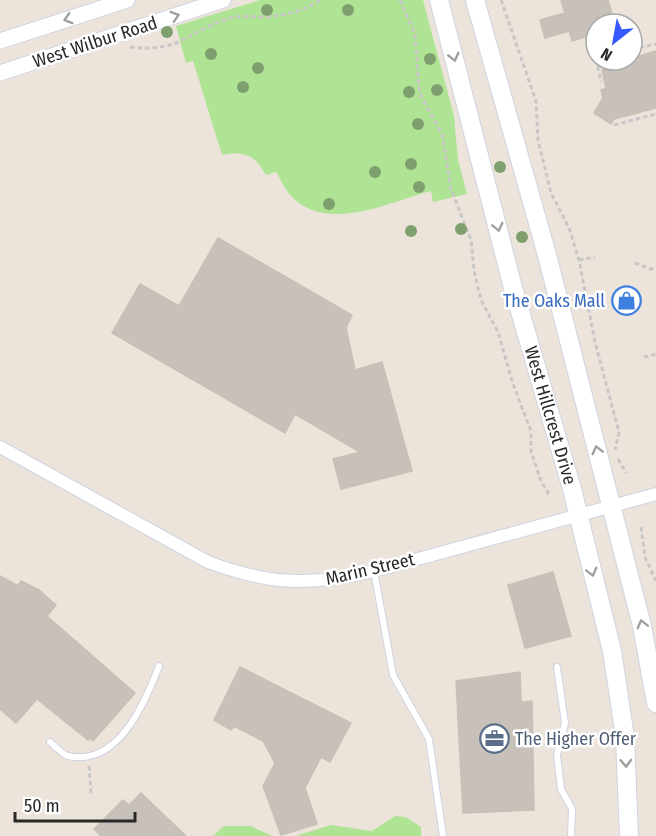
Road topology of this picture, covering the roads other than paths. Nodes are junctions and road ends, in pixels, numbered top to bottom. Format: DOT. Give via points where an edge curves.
graph roads {
  1 [pos="127,0"];
  2 [pos="224,0"];
  3 [pos="439,0"];
  4 [pos="475,0"];
  5 [pos="0,41"];
  6 [pos="0,74"];
  7 [pos="0,447"];
  8 [pos="656,494"];
  9 [pos="610,507"];
  10 [pos="578,515"];
  11 [pos="374,571"];
  12 [pos="159,666"];
  13 [pos="557,667"];
  14 [pos="656,703"];
  15 [pos="50,742"];
  16 [pos="442,836"];
  17 [pos="571,836"];
  18 [pos="629,836"];
  1 -- 5 [label="street, West Wilbur Road, one-way"];
  6 -- 2 [label="street, West Wilbur Road, one-way"];
  3 -- 10 [label="main road, West Hillcrest Drive, one-way" via="512,284"];
  9 -- 4 [label="main road, West Hillcrest Drive, one-way" via="547,255"];
  7 -- 11 [label="street, Marin Street" via="208,562 239,574 294,582"];
  8 -- 9 [label="street, Marin Street"];
  9 -- 10 [label="street, Marin Street"];
  14 -- 9 [label="main road, West Hillcrest Drive, one-way" via="642,626"];
  10 -- 11 [label="street, Marin Street"];
  10 -- 18 [label="main road, West Hillcrest Drive, one-way" via="612,651 625,737"];
  11 -- 16 [label="lane" via="393,675 429,739"];
  12 -- 15 [label="lane" via="124,736 113,747 91,756 67,756"];
  13 -- 17 [label="lane" via="565,723 557,754 561,789 572,809"];
}
